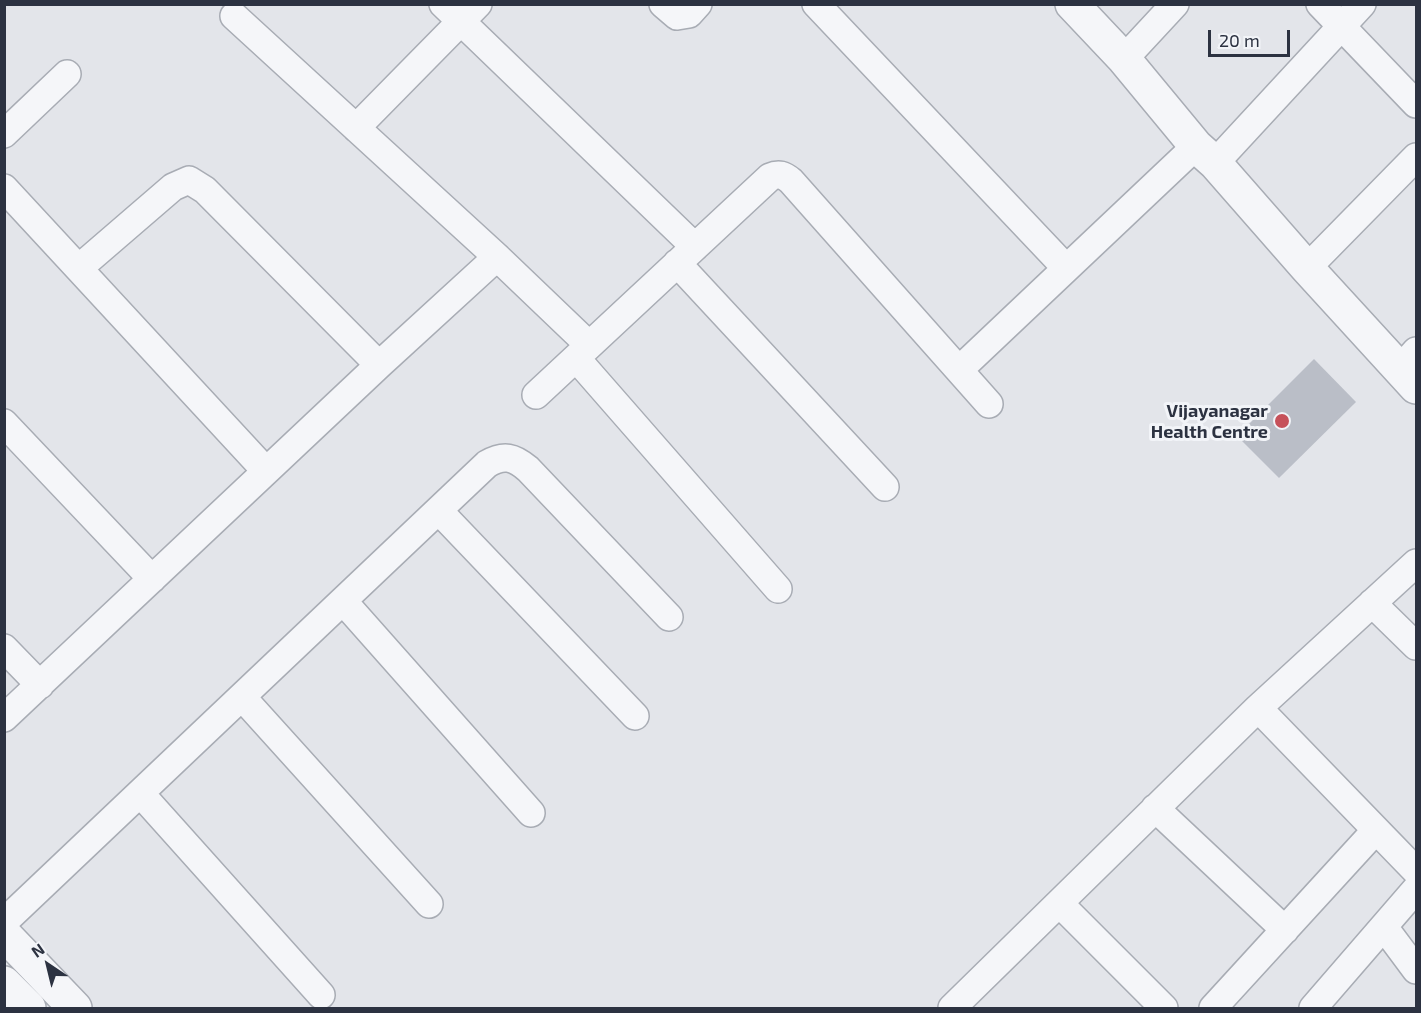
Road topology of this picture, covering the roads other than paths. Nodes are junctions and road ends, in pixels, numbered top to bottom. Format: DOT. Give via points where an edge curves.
graph roads {
  1 [pos="663,4"];
  2 [pos="698,4"];
  3 [pos="816,4"];
  4 [pos="1072,4"];
  5 [pos="1175,4"];
  6 [pos="1320,4"];
  7 [pos="1362,4"];
  8 [pos="461,10"];
  9 [pos="234,16"];
  10 [pos="1342,27"];
  11 [pos="1124,59"];
  12 [pos="67,74"];
  13 [pos="1416,104"];
  14 [pos="356,128"];
  15 [pos="4,134"];
  16 [pos="1205,154"];
  17 [pos="1416,157"];
  18 [pos="4,188"];
  19 [pos="686,255"];
  20 [pos="497,257"];
  21 [pos="79,268"];
  22 [pos="1066,268"];
  23 [pos="1307,268"];
  24 [pos="583,352"];
  25 [pos="379,364"];
  26 [pos="1411,369"];
  27 [pos="960,370"];
  28 [pos="536,395"];
  29 [pos="989,404"];
  30 [pos="4,423"];
  31 [pos="266,471"];
  32 [pos="885,487"];
  33 [pos="439,511"];
  34 [pos="1416,563"];
  35 [pos="152,579"];
  36 [pos="778,589"];
  37 [pos="343,601"];
  38 [pos="1372,603"];
  39 [pos="669,617"];
  40 [pos="1416,646"];
  41 [pos="4,648"];
  42 [pos="40,685"];
  43 [pos="242,697"];
  44 [pos="1258,708"];
  45 [pos="635,716"];
  46 [pos="4,718"];
  47 [pos="140,793"];
  48 [pos="1155,808"];
  49 [pos="531,813"];
  50 [pos="1376,830"];
  51 [pos="1416,871"];
  52 [pos="1416,889"];
  53 [pos="1059,903"];
  54 [pos="429,904"];
  55 [pos="4,922"];
  56 [pos="1384,927"];
  57 [pos="1285,930"];
  58 [pos="4,934"];
  59 [pos="1416,970"];
  60 [pos="4,983"];
  61 [pos="321,995"];
  62 [pos="29,1008"];
  63 [pos="75,1008"];
  64 [pos="952,1008"];
  65 [pos="1164,1008"];
  66 [pos="1213,1008"];
  67 [pos="1313,1008"];
  1 -- 2 [label="street" via="677,16 689,14"];
  3 -- 22 [label="street"];
  4 -- 11 [label="street"];
  5 -- 11 [label="street"];
  6 -- 10 [label="street"];
  7 -- 10 [label="street"];
  8 -- 14 [label="street"];
  8 -- 19 [label="street"];
  9 -- 14 [label="street"];
  10 -- 13 [label="street"];
  10 -- 16 [label="street"];
  11 -- 16 [label="street"];
  12 -- 15 [label="street"];
  14 -- 20 [label="street"];
  16 -- 22 [label="street"];
  16 -- 23 [label="street"];
  17 -- 23 [label="street"];
  18 -- 21 [label="street"];
  19 -- 24 [label="street"];
  19 -- 27 [label="street" via="770,177 784,175"];
  19 -- 32 [label="street"];
  20 -- 24 [label="street"];
  20 -- 25 [label="street"];
  21 -- 25 [label="street" via="173,187 189,180 205,190"];
  21 -- 31 [label="street"];
  22 -- 27 [label="street"];
  23 -- 26 [label="street"];
  24 -- 28 [label="street"];
  24 -- 36 [label="street"];
  25 -- 31 [label="street"];
  27 -- 29 [label="street"];
  30 -- 35 [label="street"];
  31 -- 35 [label="street"];
  33 -- 37 [label="street"];
  33 -- 39 [label="street" via="488,464 507,456 518,460"];
  33 -- 45 [label="street"];
  34 -- 38 [label="street"];
  35 -- 42 [label="street"];
  37 -- 43 [label="street"];
  37 -- 49 [label="street"];
  38 -- 40 [label="street"];
  38 -- 44 [label="street"];
  41 -- 42 [label="street"];
  42 -- 46 [label="street"];
  43 -- 47 [label="street"];
  43 -- 54 [label="street"];
  44 -- 48 [label="street"];
  44 -- 50 [label="street"];
  47 -- 55 [label="street"];
  47 -- 61 [label="street"];
  48 -- 53 [label="street"];
  48 -- 57 [label="street"];
  50 -- 51 [label="street"];
  50 -- 57 [label="street"];
  52 -- 56 [label="street"];
  53 -- 64 [label="street"];
  53 -- 65 [label="street"];
  56 -- 59 [label="street"];
  56 -- 67 [label="street"];
  57 -- 66 [label="street"];
  58 -- 63 [label="street"];
  60 -- 62 [label="street"];
}
